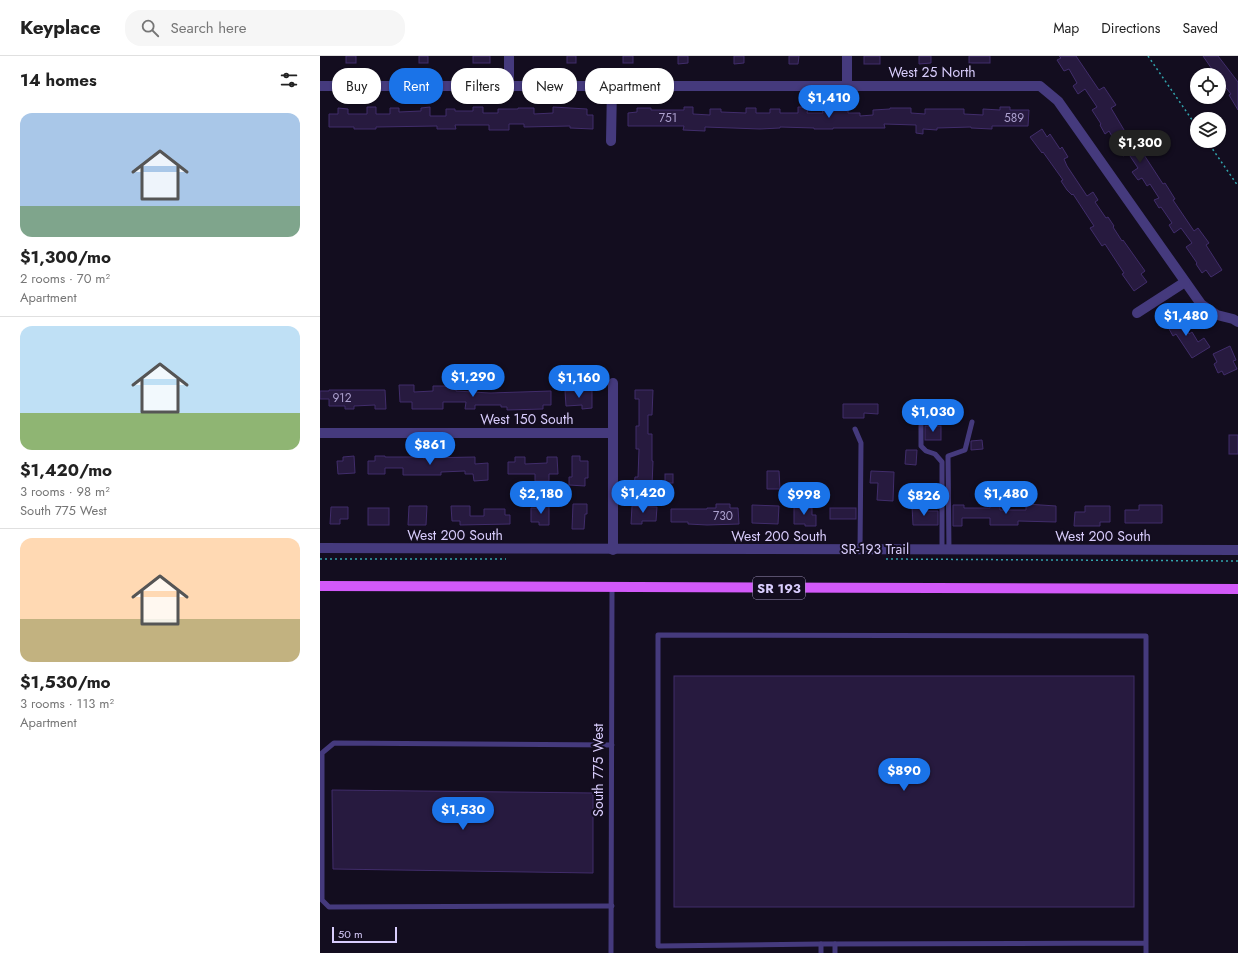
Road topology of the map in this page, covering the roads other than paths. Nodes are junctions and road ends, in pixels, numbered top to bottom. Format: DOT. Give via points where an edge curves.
graph roads {
  1 [pos="509,56"];
  2 [pos="847,56"];
  3 [pos="509,68"];
  4 [pos="320,86"];
  5 [pos="451,86"];
  6 [pos="514,86"];
  7 [pos="585,86"];
  8 [pos="674,86"];
  9 [pos="847,86"];
  10 [pos="612,104"];
  11 [pos="611,141"];
  12 [pos="1185,282"];
  13 [pos="1137,313"];
  14 [pos="1238,322"];
  15 [pos="614,383"];
  16 [pos="972,422"];
  17 [pos="921,426"];
  18 [pos="855,429"];
  19 [pos="320,433"];
  20 [pos="613,433"];
  21 [pos="320,548"];
  22 [pos="613,550"];
  23 [pos="860,550"];
  24 [pos="945,550"];
  25 [pos="1238,550"];
  26 [pos="320,586"];
  27 [pos="612,587"];
  28 [pos="1238,589"];
  29 [pos="612,745"];
  30 [pos="612,906"];
  31 [pos="1146,943"];
  32 [pos="821,944"];
  33 [pos="835,944"];
  34 [pos="611,953"];
  35 [pos="821,953"];
  36 [pos="835,953"];
  37 [pos="1146,953"];
  1 -- 3 [label="street"];
  2 -- 9 [label="street"];
  4 -- 5 [label="street, West 25 North"];
  6 -- 7 [label="street, West 25 North"];
  8 -- 9 [label="street, West 25 North"];
  9 -- 12 [label="street, West 25 North" via="1040,86 1058,101"];
  10 -- 11 [label="street"];
  12 -- 13 [label="street"];
  12 -- 14 [label="street" via="1201,304 1217,315"];
  15 -- 20 [label="street"];
  16 -- 24 [label="lane" via="965,450 948,456"];
  17 -- 24 [label="lane" via="921,446 926,451 936,454 942,462"];
  18 -- 23 [label="lane" via="861,443"];
  19 -- 20 [label="street, West 150 South"];
  20 -- 22 [label="street"];
  21 -- 22 [label="street, West 200 South"];
  22 -- 23 [label="street, West 200 South"];
  23 -- 24 [label="street, West 200 South"];
  24 -- 25 [label="street, West 200 South"];
  26 -- 27 [label="main road, SR 193"];
  27 -- 28 [label="main road, SR 193"];
  27 -- 29 [label="lane, South 775 West"];
  29 -- 30 [label="lane, South 775 West"];
  29 -- 30 [label="lane" via="334,743 322,753 322,900 329,907"];
  30 -- 34 [label="lane, South 775 West"];
  31 -- 32 [label="lane" via="1146,636 658,635 658,946"];
  31 -- 33 [label="lane"];
  31 -- 37 [label="lane"];
  32 -- 33 [label="lane"];
  32 -- 35 [label="lane"];
  33 -- 36 [label="lane"];
}
